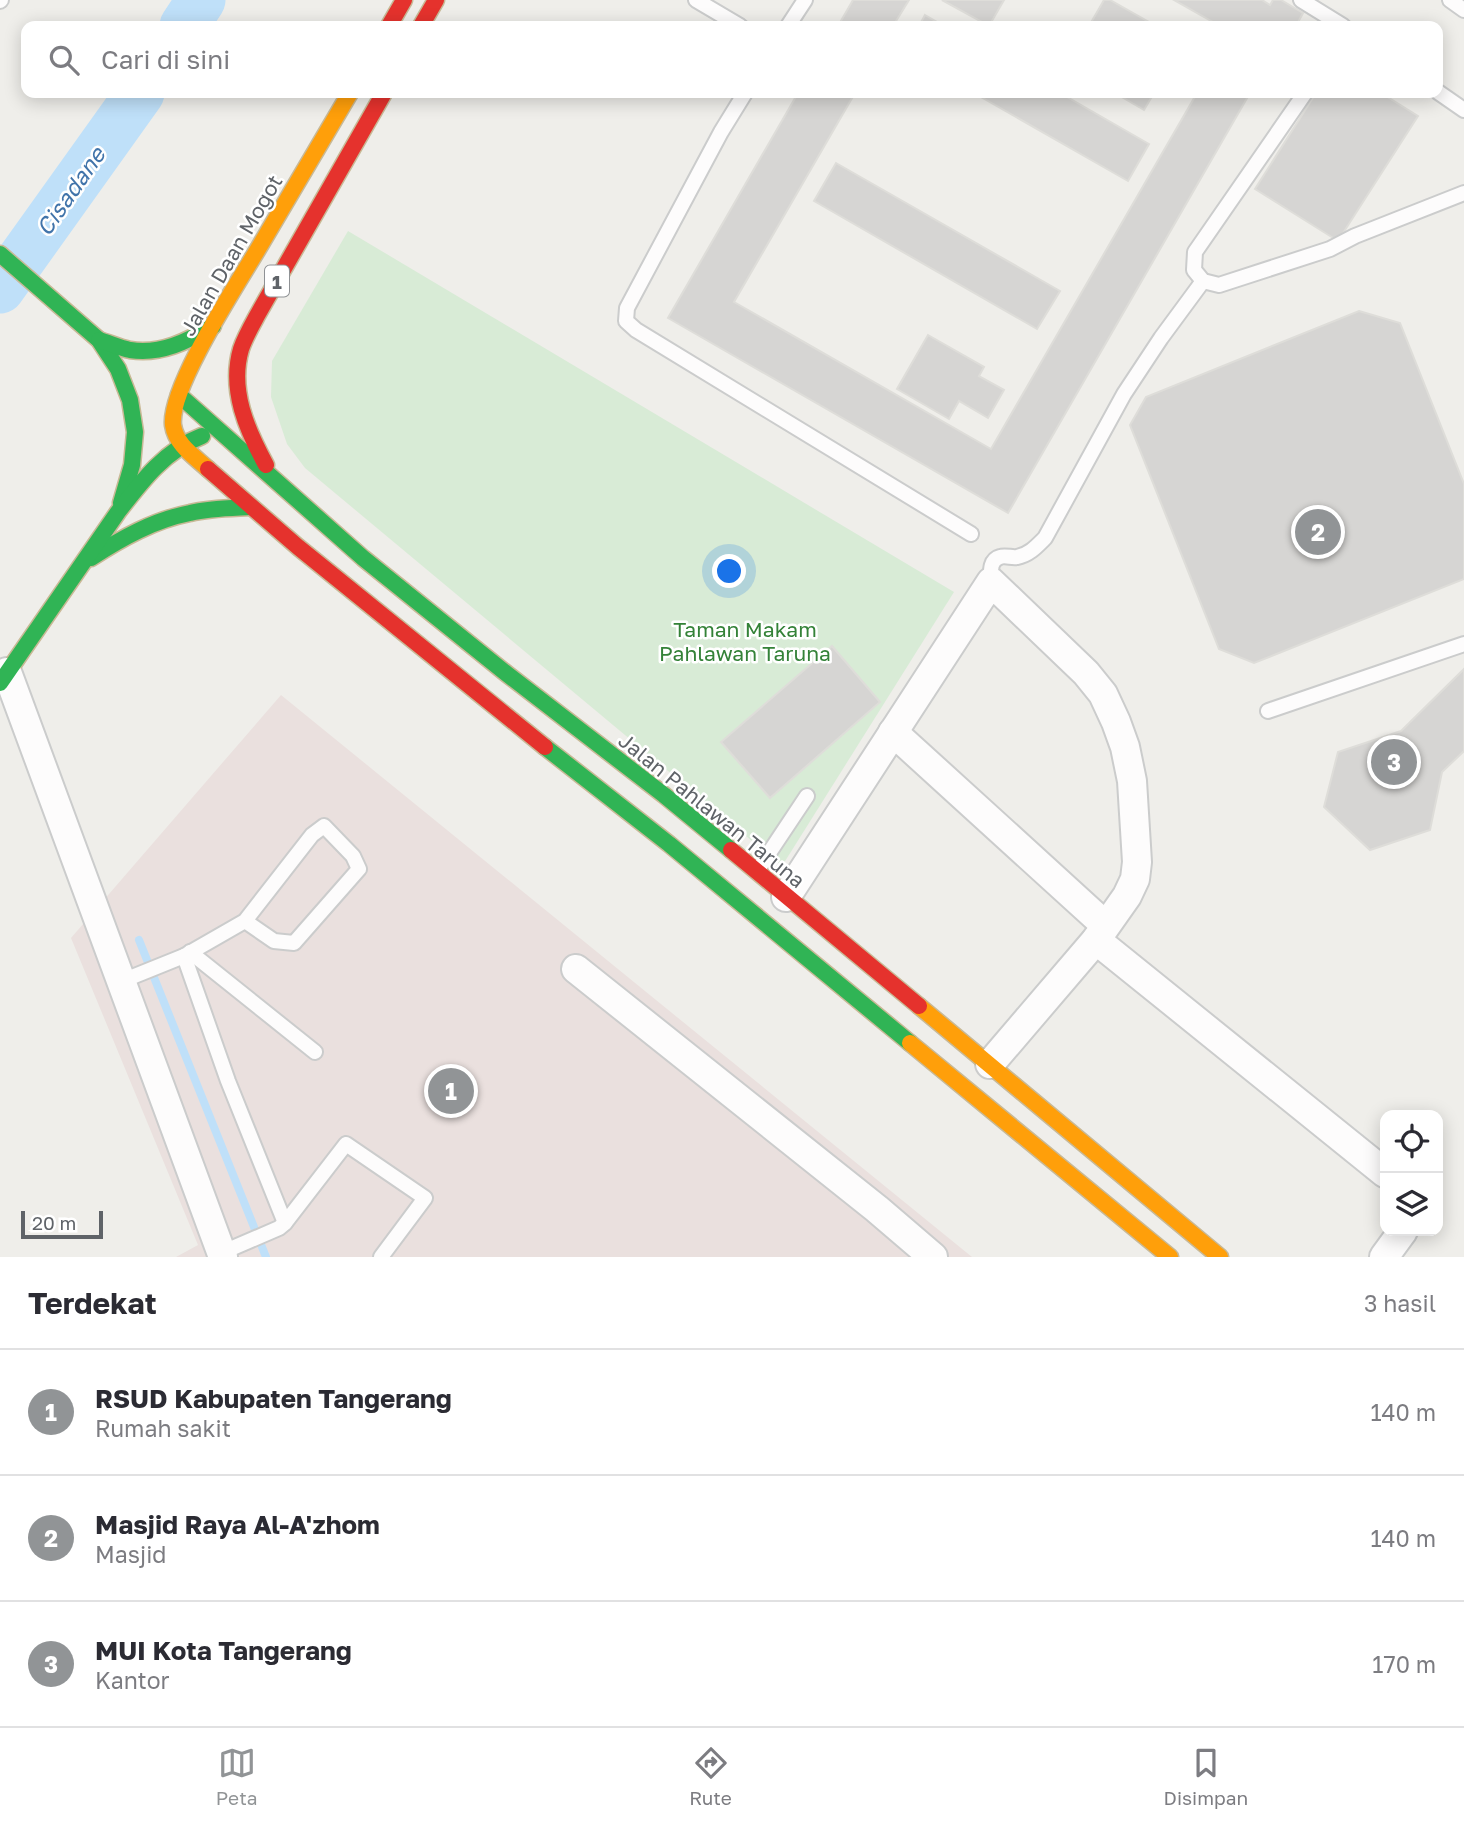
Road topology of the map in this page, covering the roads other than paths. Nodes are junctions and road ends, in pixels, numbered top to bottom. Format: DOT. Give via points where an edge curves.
graph roads {
  1 [pos="404,0"];
  2 [pos="436,0"];
  3 [pos="696,0"];
  4 [pos="805,0"];
  5 [pos="1301,0"];
  6 [pos="1450,0"];
  7 [pos="1464,10"];
  8 [pos="392,21"];
  9 [pos="424,21"];
  10 [pos="732,21"];
  11 [pos="791,21"];
  12 [pos="1335,21"];
  13 [pos="1443,95"];
  14 [pos="347,98"];
  15 [pos="381,98"];
  16 [pos="742,98"];
  17 [pos="1302,98"];
  18 [pos="1464,110"];
  19 [pos="1464,193"];
  20 [pos="0,254"];
  21 [pos="1203,281"];
  22 [pos="213,326"];
  23 [pos="99,340"];
  24 [pos="179,395"];
  25 [pos="222,432"];
  26 [pos="181,445"];
  27 [pos="274,479"];
  28 [pos="250,507"];
  29 [pos="118,512"];
  30 [pos="971,534"];
  31 [pos="81,565"];
  32 [pos="991,582"];
  33 [pos="1464,644"];
  34 [pos="4,677"];
  35 [pos="1268,711"];
  36 [pos="893,732"];
  37 [pos="807,796"];
  38 [pos="756,872"];
  39 [pos="786,897"];
  40 [pos="245,921"];
  41 [pos="1100,932"];
  42 [pos="182,956"];
  43 [pos="576,969"];
  44 [pos="125,980"];
  45 [pos="315,1052"];
  46 [pos="990,1064"];
  47 [pos="1380,1169"];
  48 [pos="282,1225"];
  49 [pos="1399,1236"];
  50 [pos="227,1252"];
  51 [pos="381,1257"];
  52 [pos="933,1257"];
  53 [pos="1170,1257"];
  54 [pos="1220,1257"];
  55 [pos="1384,1257"];
  1 -- 8 [label="highway"];
  2 -- 9 [label="highway"];
  3 -- 10 [label="lane"];
  4 -- 11 [label="lane"];
  5 -- 12 [label="lane"];
  6 -- 7 [label="lane"];
  13 -- 18 [label="lane"];
  14 -- 22 [label="highway, Jalan Daan Mogot / 1"];
  15 -- 27 [label="highway, 1" via="241,348 236,371 238,396 258,452"];
  16 -- 30 [label="lane" via="627,308 626,321"];
  17 -- 21 [label="lane" via="1195,252 1194,270"];
  19 -- 21 [label="lane" via="1330,249 1219,285"];
  20 -- 23 [label="highway"];
  21 -- 32 [label="lane" via="1124,394 1045,538 1027,554 995,560"];
  22 -- 23 [label="highway" via="187,342 159,350 129,349"];
  22 -- 24 [label="highway, Jalan Daan Mogot / 1"];
  23 -- 29 [label="highway" via="118,369 130,400 135,432 132,465"];
  24 -- 25 [label="highway, Jalan Pahlawan Taruna"];
  24 -- 26 [label="highway, Jalan Daan Mogot / 1" via="173,423"];
  25 -- 26 [label="highway"];
  25 -- 27 [label="highway, Jalan Pahlawan Taruna"];
  26 -- 28 [label="highway"];
  26 -- 29 [label="highway"];
  27 -- 38 [label="highway, Jalan Pahlawan Taruna" via="373,566"];
  28 -- 31 [label="highway" via="204,510 160,521"];
  28 -- 53 [label="highway" via="669,844"];
  29 -- 31 [label="highway"];
  31 -- 34 [label="highway"];
  32 -- 36 [label="street"];
  32 -- 41 [label="street" via="1086,673 1103,694 1125,747 1132,781 1135,879 1128,896"];
  33 -- 35 [label="lane"];
  34 -- 44 [label="street"];
  36 -- 39 [label="street"];
  36 -- 41 [label="street"];
  37 -- 38 [label="lane"];
  38 -- 39 [label="highway, Jalan Pahlawan Taruna"];
  39 -- 46 [label="highway, Jalan Pahlawan Taruna"];
  40 -- 40 [label="lane" via="324,826 353,856 359,869 294,943 274,941"];
  40 -- 42 [label="lane"];
  41 -- 46 [label="street"];
  41 -- 47 [label="street"];
  42 -- 44 [label="lane"];
  42 -- 45 [label="lane"];
  42 -- 48 [label="lane"];
  43 -- 52 [label="street"];
  44 -- 50 [label="street"];
  46 -- 54 [label="highway, Jalan Pahlawan Taruna"];
  48 -- 50 [label="lane"];
  48 -- 51 [label="lane" via="346,1144 425,1198"];
  49 -- 55 [label="street"];
}
